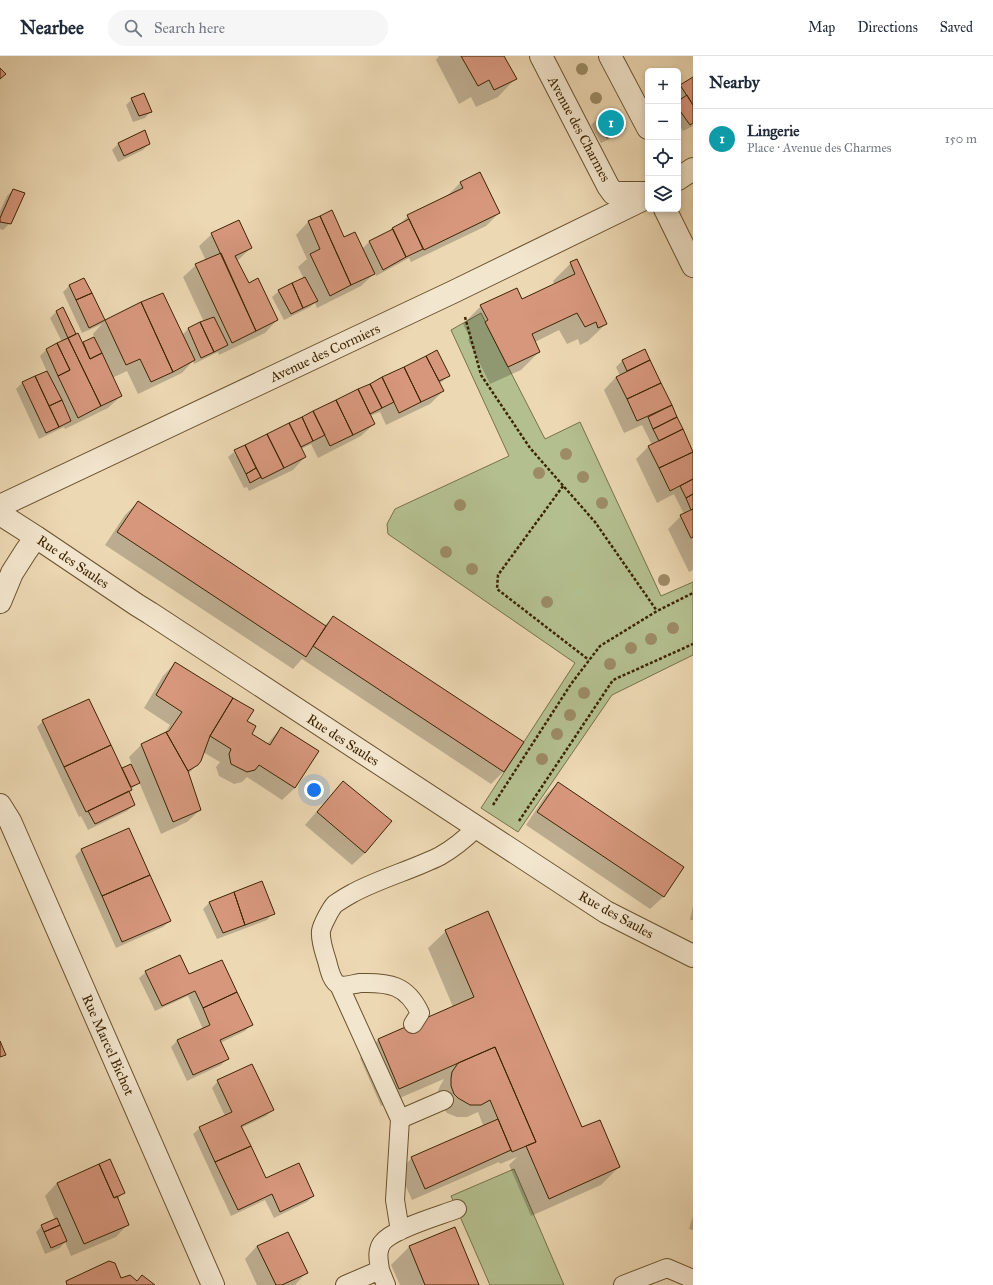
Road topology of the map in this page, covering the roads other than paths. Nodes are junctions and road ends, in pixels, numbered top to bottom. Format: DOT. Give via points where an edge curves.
graph roads {
  1 [pos="540,56"];
  2 [pos="610,56"];
  3 [pos="645,122"];
  4 [pos="693,169"];
  5 [pos="681,177"];
  6 [pos="645,193"];
  7 [pos="645,198"];
  8 [pos="666,212"];
  9 [pos="693,266"];
  10 [pos="0,506"];
  11 [pos="0,514"];
  12 [pos="36,537"];
  13 [pos="0,602"];
  14 [pos="0,806"];
  15 [pos="476,828"];
  16 [pos="693,956"];
  17 [pos="339,985"];
  18 [pos="413,1024"];
  19 [pos="444,1100"];
  20 [pos="400,1119"];
  21 [pos="457,1209"];
  22 [pos="400,1231"];
  23 [pos="383,1278"];
  24 [pos="693,1279"];
  25 [pos="213,1285"];
  26 [pos="345,1285"];
  27 [pos="623,1285"];
  1 -- 6 [label="street, Avenue des Charmes" via="608,186 613,192"];
  2 -- 3 [label="street"];
  4 -- 5 [label="street"];
  7 -- 10 [label="street, Avenue des Cormiers"];
  8 -- 9 [label="street"];
  11 -- 12 [label="street, Rue des Saules"];
  12 -- 13 [label="street" via="12,574"];
  12 -- 15 [label="street, Rue des Saules"];
  14 -- 25 [label="street, Rue Marcel Bichot" via="13,828"];
  15 -- 16 [label="street, Rue des Saules" via="606,912"];
  15 -- 17 [label="lane" via="460,844 440,856 363,888 334,905 321,930 322,945 332,976"];
  17 -- 18 [label="lane" via="390,984 410,997 420,1013"];
  17 -- 20 [label="lane"];
  19 -- 20 [label="lane"];
  20 -- 22 [label="lane" via="395,1200"];
  21 -- 22 [label="lane"];
  22 -- 23 [label="lane" via="389,1236 381,1244 378,1255"];
  23 -- 26 [label="lane"];
  24 -- 27 [label="lane" via="667,1268"];
}
